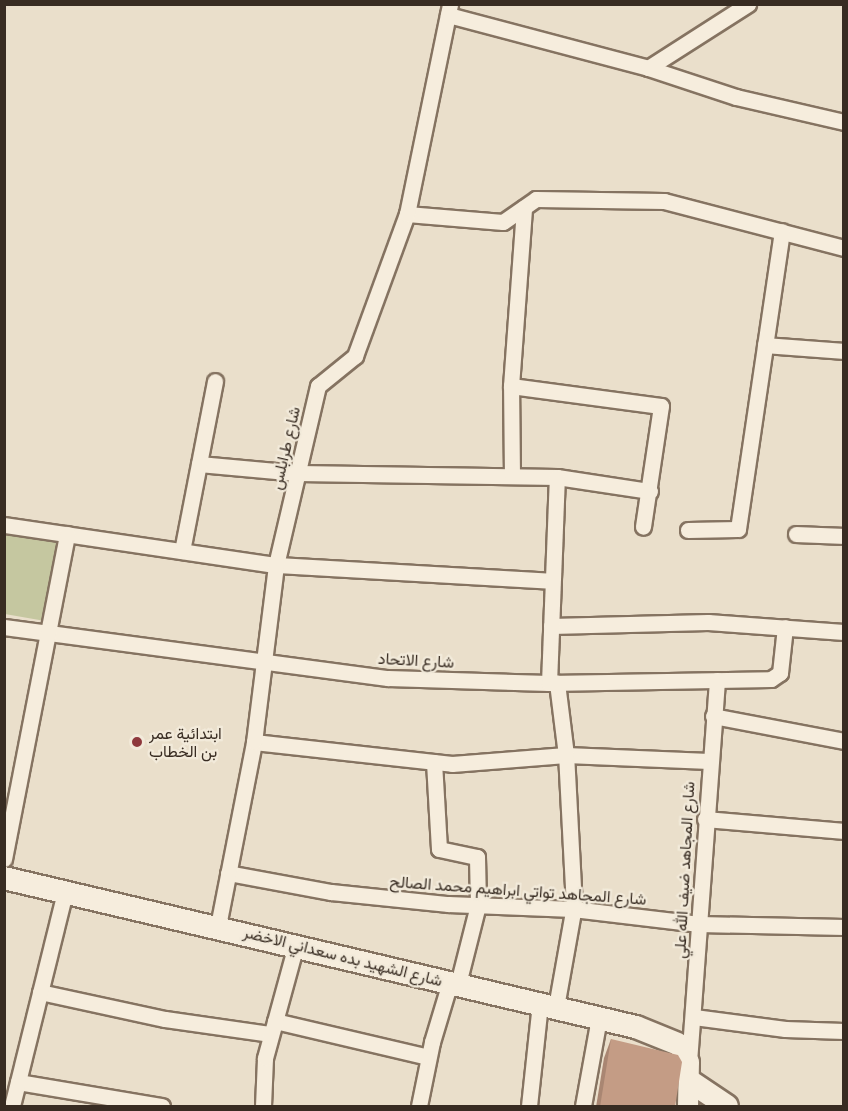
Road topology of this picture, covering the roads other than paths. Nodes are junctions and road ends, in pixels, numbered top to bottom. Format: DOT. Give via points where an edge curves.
graph roads {
  1 [pos="748,4"];
  2 [pos="449,10"];
  3 [pos="648,68"];
  4 [pos="843,122"];
  5 [pos="524,207"];
  6 [pos="407,214"];
  7 [pos="782,231"];
  8 [pos="843,248"];
  9 [pos="765,345"];
  10 [pos="843,351"];
  11 [pos="215,381"];
  12 [pos="511,386"];
  13 [pos="199,464"];
  14 [pos="298,474"];
  15 [pos="512,476"];
  16 [pos="557,477"];
  17 [pos="650,491"];
  18 [pos="4,525"];
  19 [pos="643,527"];
  20 [pos="688,530"];
  21 [pos="68,534"];
  22 [pos="796,534"];
  23 [pos="843,536"];
  24 [pos="182,551"];
  25 [pos="276,565"];
  26 [pos="552,581"];
  27 [pos="551,626"];
  28 [pos="4,627"];
  29 [pos="786,627"];
  30 [pos="50,632"];
  31 [pos="843,633"];
  32 [pos="263,661"];
  33 [pos="717,680"];
  34 [pos="553,683"];
  35 [pos="713,716"];
  36 [pos="843,741"];
  37 [pos="254,742"];
  38 [pos="566,754"];
  39 [pos="709,761"];
  40 [pos="434,762"];
  41 [pos="705,819"];
  42 [pos="843,831"];
  43 [pos="4,859"];
  44 [pos="228,873"];
  45 [pos="4,878"];
  46 [pos="65,892"];
  47 [pos="478,905"];
  48 [pos="573,909"];
  49 [pos="699,924"];
  50 [pos="218,926"];
  51 [pos="843,927"];
  52 [pos="296,945"];
  53 [pos="454,983"];
  54 [pos="40,992"];
  55 [pos="548,1005"];
  56 [pos="599,1017"];
  57 [pos="694,1017"];
  58 [pos="273,1028"];
  59 [pos="843,1031"];
  60 [pos="428,1057"];
  61 [pos="686,1063"];
  62 [pos="18,1082"];
  63 [pos="12,1107"];
  64 [pos="162,1107"];
  65 [pos="263,1107"];
  66 [pos="420,1107"];
  67 [pos="529,1107"];
  68 [pos="583,1107"];
  69 [pos="688,1107"];
  70 [pos="727,1107"];
  1 -- 3 [label="street"];
  2 -- 3 [label="street"];
  2 -- 6 [label="street, شارع طرابلس"];
  3 -- 4 [label="street" via="736,97"];
  5 -- 6 [label="street" via="503,222"];
  5 -- 7 [label="street" via="536,199 664,201"];
  5 -- 12 [label="street"];
  6 -- 14 [label="street, شارع طرابلس" via="355,356 318,386"];
  7 -- 8 [label="street"];
  7 -- 9 [label="street"];
  9 -- 10 [label="street"];
  9 -- 20 [label="street" via="738,530"];
  11 -- 13 [label="street"];
  12 -- 15 [label="street"];
  12 -- 17 [label="street" via="658,404 662,411"];
  13 -- 14 [label="street"];
  13 -- 24 [label="street"];
  14 -- 15 [label="street"];
  14 -- 25 [label="street, شارع طرابلس"];
  15 -- 16 [label="street"];
  16 -- 17 [label="street"];
  16 -- 26 [label="street"];
  17 -- 19 [label="street"];
  18 -- 21 [label="street"];
  21 -- 24 [label="street"];
  21 -- 30 [label="street"];
  22 -- 23 [label="street"];
  24 -- 25 [label="street"];
  25 -- 26 [label="street"];
  25 -- 32 [label="street, شارع طرابلس"];
  26 -- 27 [label="street"];
  27 -- 29 [label="street" via="708,622"];
  27 -- 34 [label="street"];
  28 -- 30 [label="street, شارع الاتحاد"];
  29 -- 31 [label="street"];
  29 -- 33 [label="street, شارع الاتحاد" via="777,677"];
  30 -- 32 [label="street, شارع الاتحاد"];
  30 -- 43 [label="street"];
  32 -- 34 [label="street, شارع الاتحاد" via="388,678"];
  32 -- 37 [label="street, شارع طرابلس"];
  33 -- 34 [label="street, شارع الاتحاد"];
  33 -- 35 [label="street, شارع المجاهد ضيف الله علي"];
  34 -- 38 [label="street"];
  35 -- 36 [label="street"];
  35 -- 39 [label="street, شارع المجاهد ضيف الله علي"];
  37 -- 40 [label="street"];
  37 -- 44 [label="street, شارع طرابلس"];
  38 -- 39 [label="street"];
  38 -- 40 [label="street" via="518,761"];
  38 -- 48 [label="street"];
  39 -- 41 [label="street, شارع المجاهد ضيف الله علي"];
  40 -- 47 [label="street" via="436,844 442,851 477,856"];
  41 -- 42 [label="street"];
  41 -- 49 [label="street, شارع المجاهد ضيف الله علي"];
  44 -- 47 [label="street, شارع المجاهد تواتي ابراهيم محمد الصالح" via="331,892"];
  44 -- 50 [label="street, شارع طرابلس"];
  45 -- 46 [label="main road, شارع الشهيد بده سعداني الاخضر"];
  46 -- 50 [label="main road, شارع الشهيد بده سعداني الاخضر"];
  46 -- 54 [label="street"];
  47 -- 48 [label="street, شارع المجاهد تواتي ابراهيم محمد الصالح"];
  47 -- 53 [label="street"];
  48 -- 49 [label="street, شارع المجاهد تواتي ابراهيم محمد الصالح"];
  48 -- 55 [label="street"];
  49 -- 51 [label="street, شارع المجاهد تواتي ابراهيم محمد الصالح"];
  49 -- 57 [label="street, شارع المجاهد ضيف الله علي"];
  50 -- 52 [label="main road, شارع الشهيد بده سعداني الاخضر"];
  52 -- 53 [label="main road, شارع الشهيد بده سعداني الاخضر"];
  52 -- 58 [label="street"];
  53 -- 55 [label="main road, شارع الشهيد بده سعداني الاخضر"];
  53 -- 60 [label="street"];
  54 -- 58 [label="street" via="165,1020"];
  54 -- 62 [label="street"];
  55 -- 56 [label="main road, شارع الشهيد بده سعداني الاخضر"];
  55 -- 67 [label="street"];
  56 -- 61 [label="main road, شارع الشهيد بده سعداني الاخضر" via="636,1027"];
  56 -- 68 [label="street"];
  57 -- 59 [label="street" via="785,1029"];
  57 -- 61 [label="street, شارع المجاهد ضيف الله علي"];
  58 -- 60 [label="street"];
  58 -- 65 [label="street" via="265,1058"];
  60 -- 66 [label="street"];
  61 -- 69 [label="street"];
  61 -- 70 [label="main road, شارع الشهيد بده سعداني الاخضر"];
  62 -- 63 [label="street"];
  62 -- 64 [label="street"];
}
